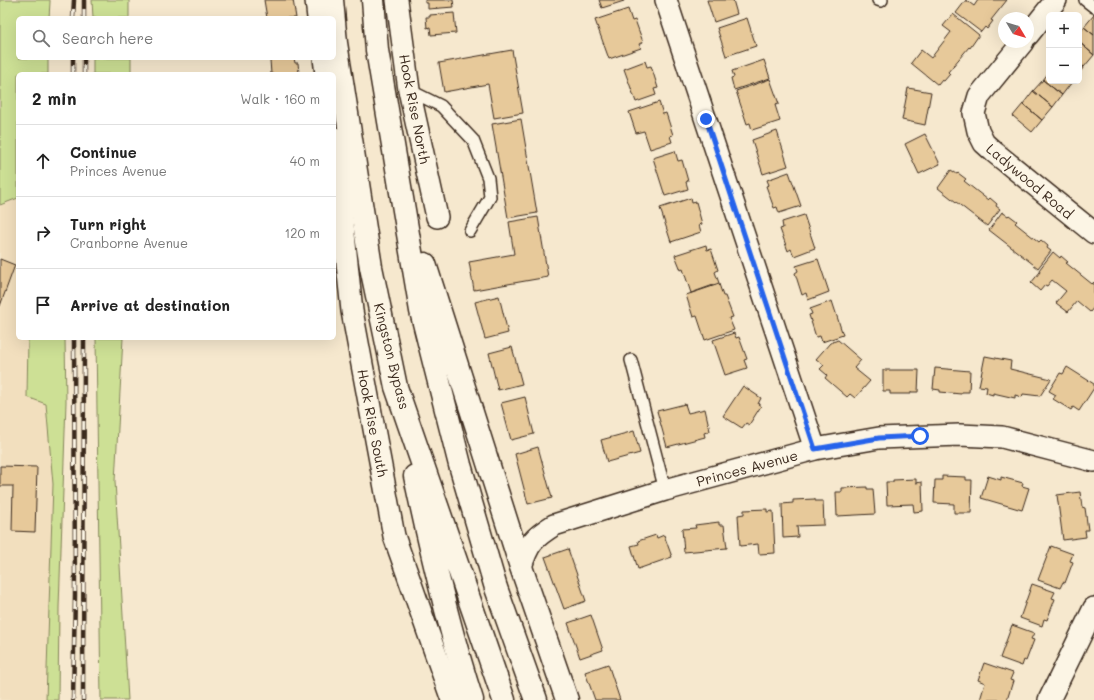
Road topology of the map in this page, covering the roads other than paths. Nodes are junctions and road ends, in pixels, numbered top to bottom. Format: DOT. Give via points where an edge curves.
graph roads {
  1 [pos="316,0"];
  2 [pos="332,0"];
  3 [pos="373,0"];
  4 [pos="397,0"];
  5 [pos="666,0"];
  6 [pos="878,0"];
  7 [pos="882,0"];
  8 [pos="1056,0"];
  9 [pos="1086,0"];
  10 [pos="1094,7"];
  11 [pos="318,16"];
  12 [pos="333,16"];
  13 [pos="1034,28"];
  14 [pos="336,43"];
  15 [pos="1018,48"];
  16 [pos="324,60"];
  17 [pos="326,72"];
  18 [pos="409,90"];
  19 [pos="393,147"];
  20 [pos="336,157"];
  21 [pos="437,217"];
  22 [pos="470,231"];
  23 [pos="1094,233"];
  24 [pos="631,360"];
  25 [pos="396,387"];
  26 [pos="815,449"];
  27 [pos="1094,461"];
  28 [pos="665,490"];
  29 [pos="521,568"];
  30 [pos="1094,608"];
  31 [pos="452,700"];
  32 [pos="472,700"];
  33 [pos="504,700"];
  34 [pos="536,700"];
  35 [pos="567,700"];
  36 [pos="1049,700"];
  1 -- 11 [label="street"];
  2 -- 12 [label="highway, Kingston Bypass"];
  3 -- 19 [label="highway" via="377,50"];
  4 -- 18 [label="street, Hook Rise North"];
  5 -- 26 [label="street"];
  6 -- 7 [label="lane"];
  8 -- 13 [label="street"];
  9 -- 10 [label="lane"];
  14 -- 25 [label="highway, Kingston Bypass" via="371,267"];
  15 -- 23 [label="street, Ladywood Road" via="979,96 974,113 978,131 984,143 994,152"];
  16 -- 17 [label="street"];
  18 -- 21 [label="street, Hook Rise North"];
  18 -- 22 [label="lane" via="441,106 473,140 488,178 490,197"];
  19 -- 29 [label="highway" via="426,269"];
  19 -- 34 [label="highway" via="421,311 458,457 496,588"];
  20 -- 31 [label="street, Hook Rise South" via="352,311 394,536"];
  24 -- 28 [label="lane"];
  25 -- 32 [label="highway" via="433,565"];
  25 -- 33 [label="highway, Kingston Bypass"];
  26 -- 27 [label="street, Princes Avenue" via="879,438 960,435 1002,438"];
  26 -- 28 [label="street, Princes Avenue"];
  28 -- 29 [label="street, Princes Avenue" via="554,525 538,535 526,550"];
  29 -- 35 [label="highway"];
  30 -- 36 [label="street"];
}
